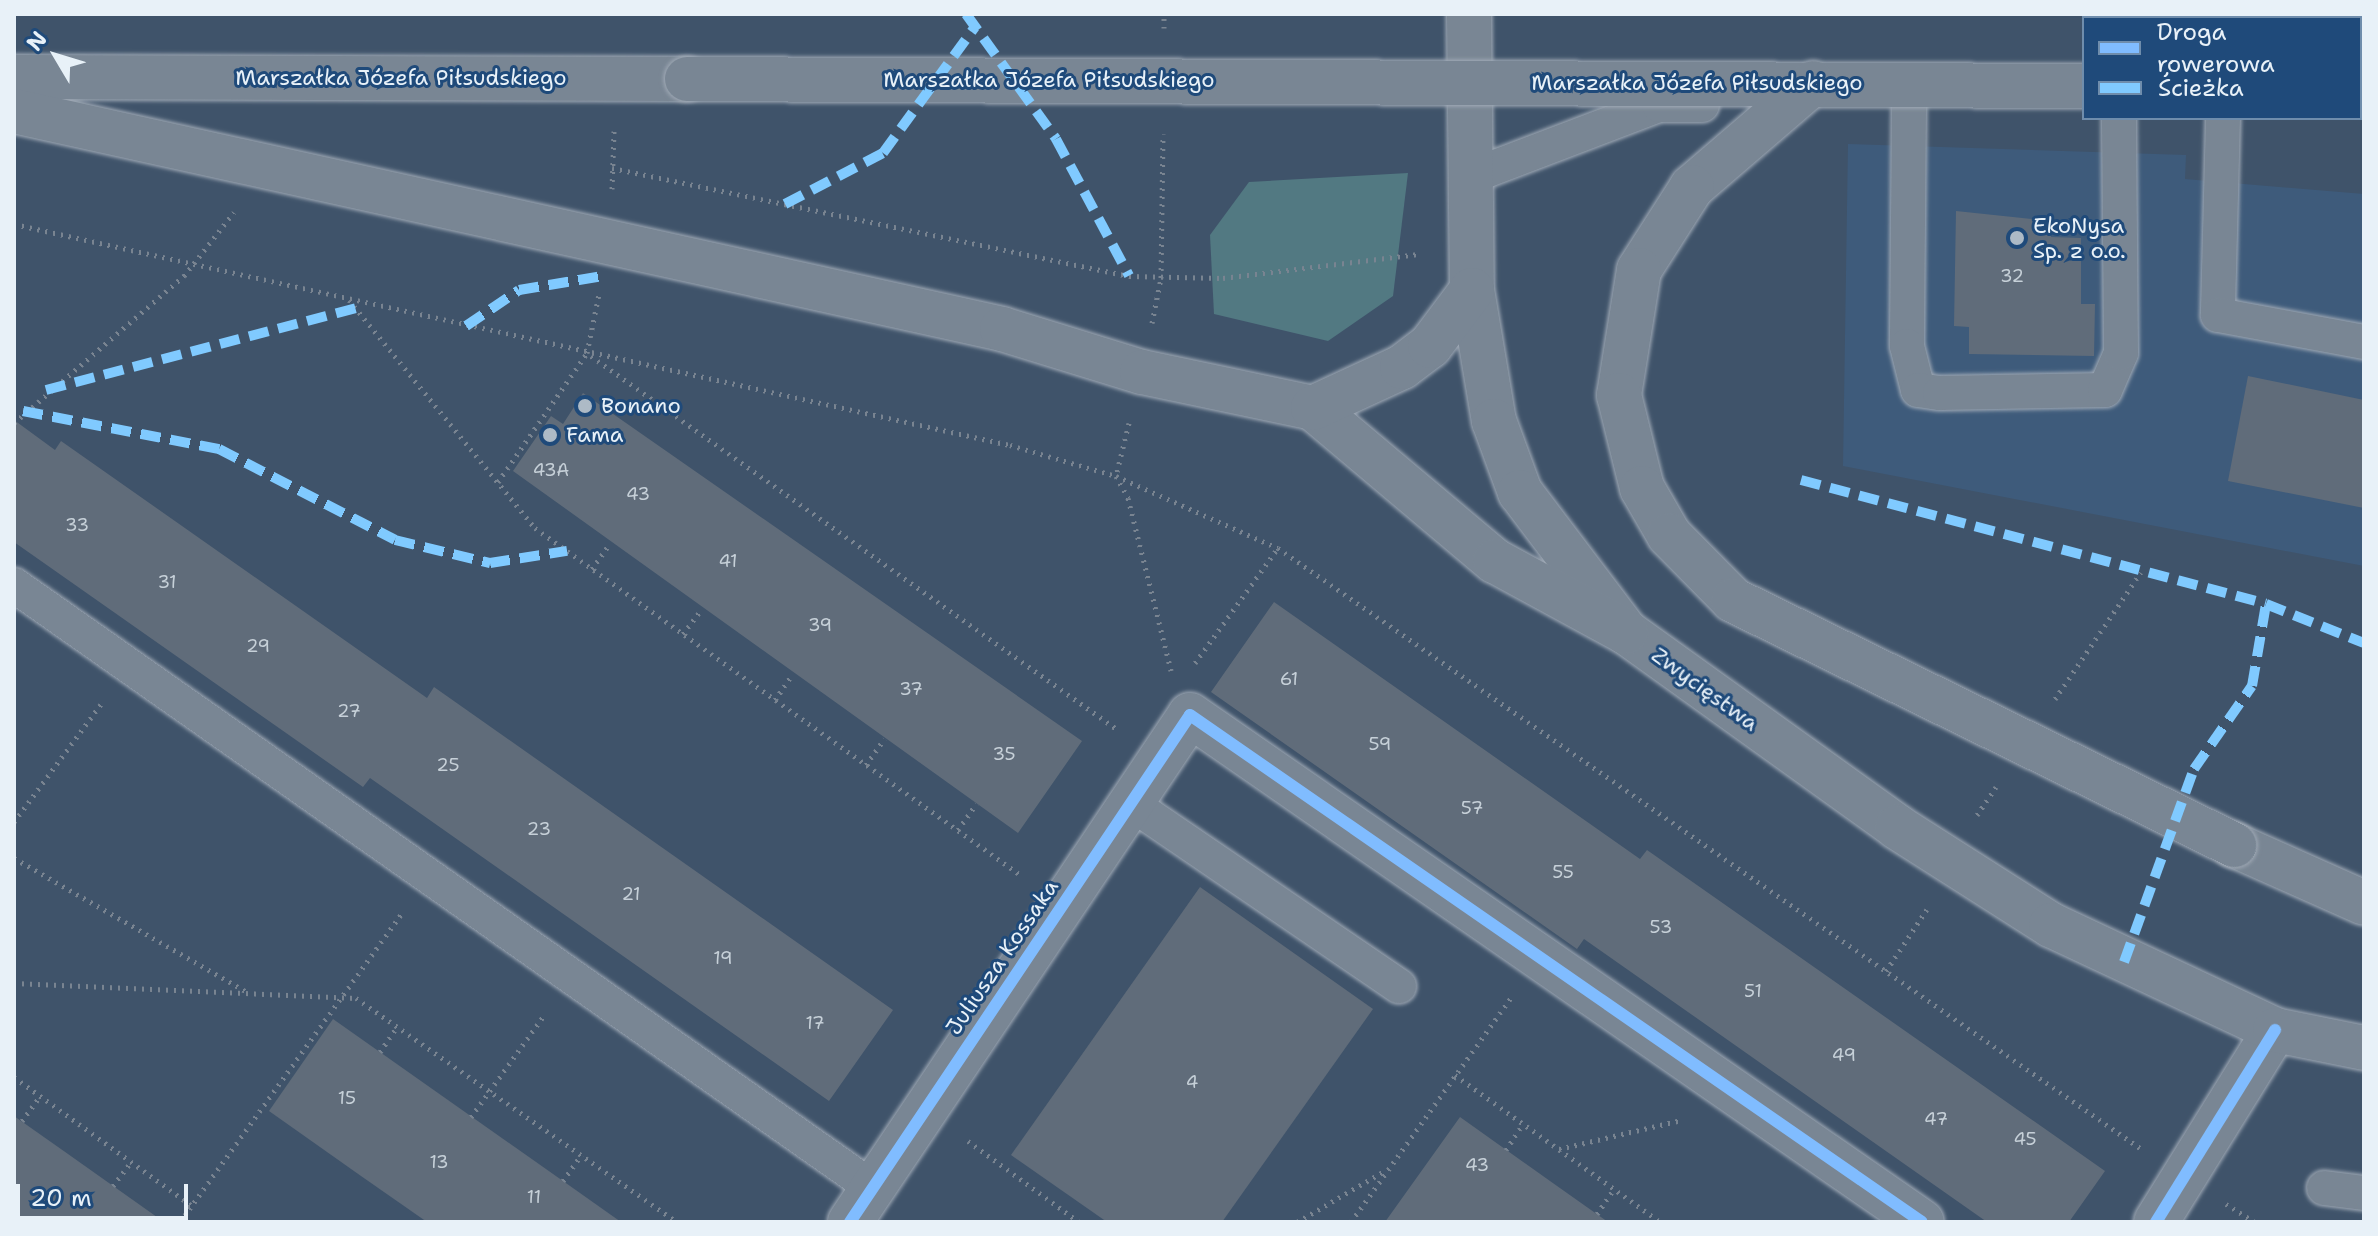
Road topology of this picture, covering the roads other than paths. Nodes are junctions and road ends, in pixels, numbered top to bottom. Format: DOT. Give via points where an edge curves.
graph roads {
  1 [pos="1469,14"];
  2 [pos="2150,14"];
  3 [pos="2364,16"];
  4 [pos="14,77"];
  5 [pos="1813,83"];
  6 [pos="2082,86"];
  7 [pos="1909,106"];
  8 [pos="2082,108"];
  9 [pos="14,111"];
  10 [pos="2119,120"];
  11 [pos="2223,120"];
  12 [pos="1472,176"];
  13 [pos="1472,290"];
  14 [pos="2364,342"];
  15 [pos="1313,408"];
  16 [pos="14,585"];
  17 [pos="1626,632"];
  18 [pos="1129,802"];
  19 [pos="2364,903"];
  20 [pos="1399,986"];
  21 [pos="2275,1030"];
  22 [pos="2364,1048"];
  23 [pos="2324,1188"];
  24 [pos="2364,1193"];
  25 [pos="862,1205"];
  26 [pos="1922,1222"];
  27 [pos="2156,1222"];
  1 -- 12 [label="main road, Zwycięstwa"];
  2 -- 3 [label="main road"];
  4 -- 5 [label="main road, Marszałka Józefa Piłsudskiego, bridge"];
  5 -- 6 [label="main road, Marszałka Józefa Piłsudskiego, bridge"];
  5 -- 19 [label="main road, bridge" via="1692,187 1639,270 1619,395 1642,488 1669,535 1733,600"];
  7 -- 8 [label="lane"];
  7 -- 10 [label="lane" via="1907,346 1918,390 1940,393 2105,390 2121,353"];
  7 -- 12 [label="lane" via="1659,105"];
  9 -- 15 [label="main road" via="1002,329 1142,372"];
  11 -- 14 [label="lane" via="2218,315"];
  12 -- 13 [label="main road, Zwycięstwa"];
  13 -- 15 [label="main road" via="1430,346 1402,367"];
  13 -- 17 [label="main road, Zwycięstwa" via="1494,421 1520,492"];
  15 -- 17 [label="main road" via="1495,561"];
  16 -- 25 [label="lane" via="572,977"];
  17 -- 21 [label="main road, Zwycięstwa" via="1897,827 2051,925"];
  18 -- 20 [label="lane"];
  18 -- 25 [label="main road, Juliusza Kossaka"];
  18 -- 26 [label="main road, Juliusza Kossaka" via="1159,759 1187,696 1540,959"];
  21 -- 22 [label="main road, Zwycięstwa"];
  21 -- 27 [label="main road"];
  23 -- 24 [label="lane"];
}
